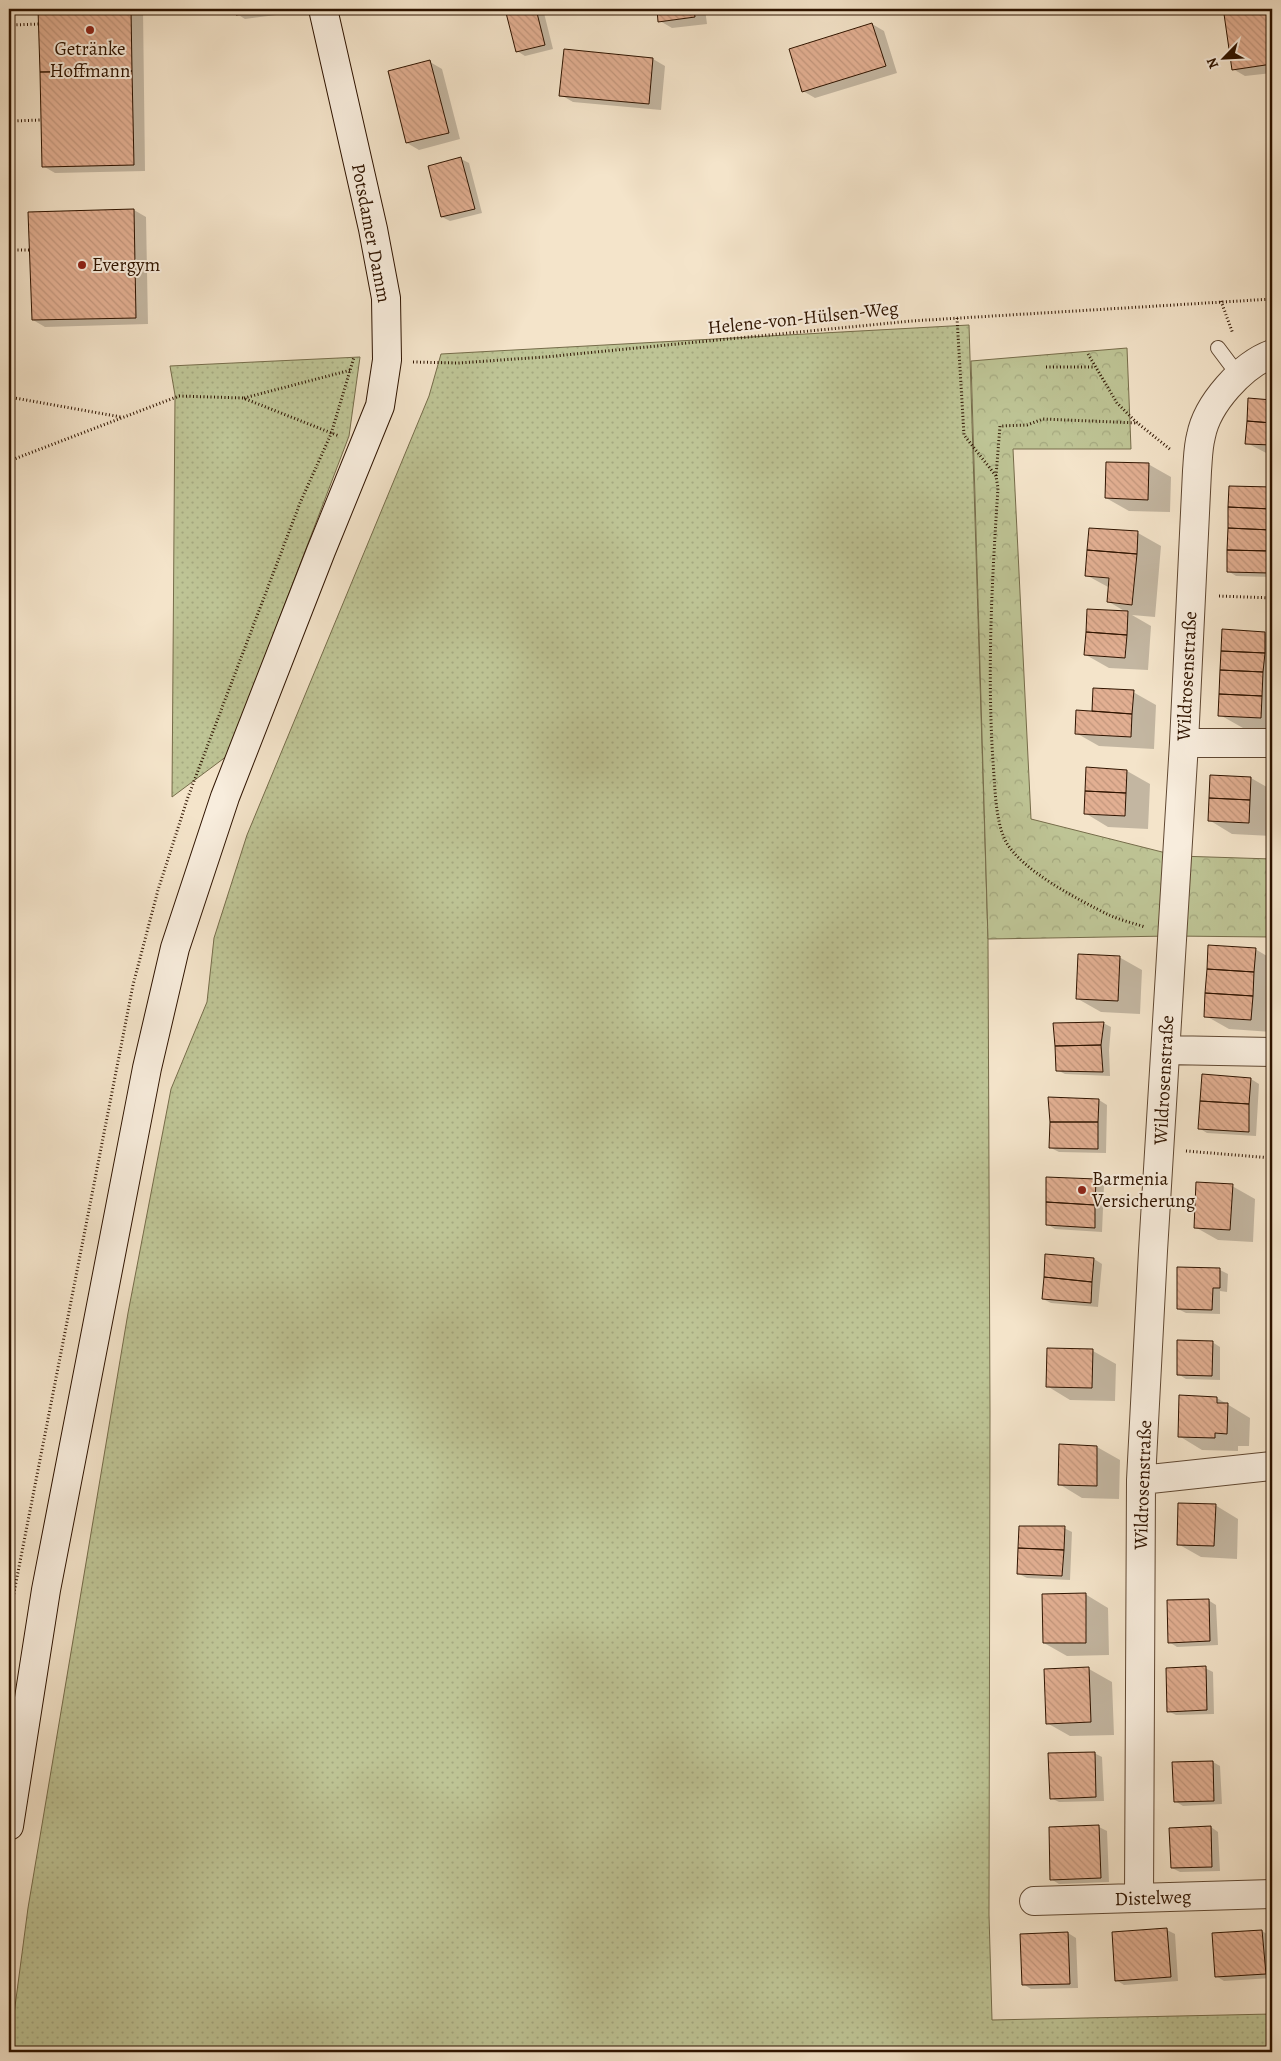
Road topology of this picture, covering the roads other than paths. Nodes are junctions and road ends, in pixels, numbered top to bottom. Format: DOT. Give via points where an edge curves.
graph roads {
  1 [pos="323,9"];
  2 [pos="1218,348"];
  3 [pos="1272,354"];
  4 [pos="1239,376"];
  5 [pos="1184,743"];
  6 [pos="1272,743"];
  7 [pos="1166,1050"];
  8 [pos="1272,1052"];
  9 [pos="1272,1466"];
  10 [pos="1141,1480"];
  11 [pos="9,1826"];
  12 [pos="1272,1894"];
  13 [pos="1139,1898"];
  14 [pos="1034,1901"];
  1 -- 11 [label="street, Potsdamer Damm" via="386,298 387,360 380,406 225,797 175,948 147,1068 46,1590"];
  2 -- 4 [label="lane"];
  3 -- 4 [label="street, Wildrosenstraße"];
  4 -- 5 [label="street, Wildrosenstraße" via="1219,396 1201,434"];
  5 -- 6 [label="street"];
  5 -- 7 [label="street, Wildrosenstraße"];
  7 -- 8 [label="street"];
  7 -- 10 [label="street, Wildrosenstraße"];
  9 -- 10 [label="street"];
  10 -- 13 [label="street, Wildrosenstraße"];
  12 -- 13 [label="street, Distelweg"];
  13 -- 14 [label="street, Distelweg"];
}
